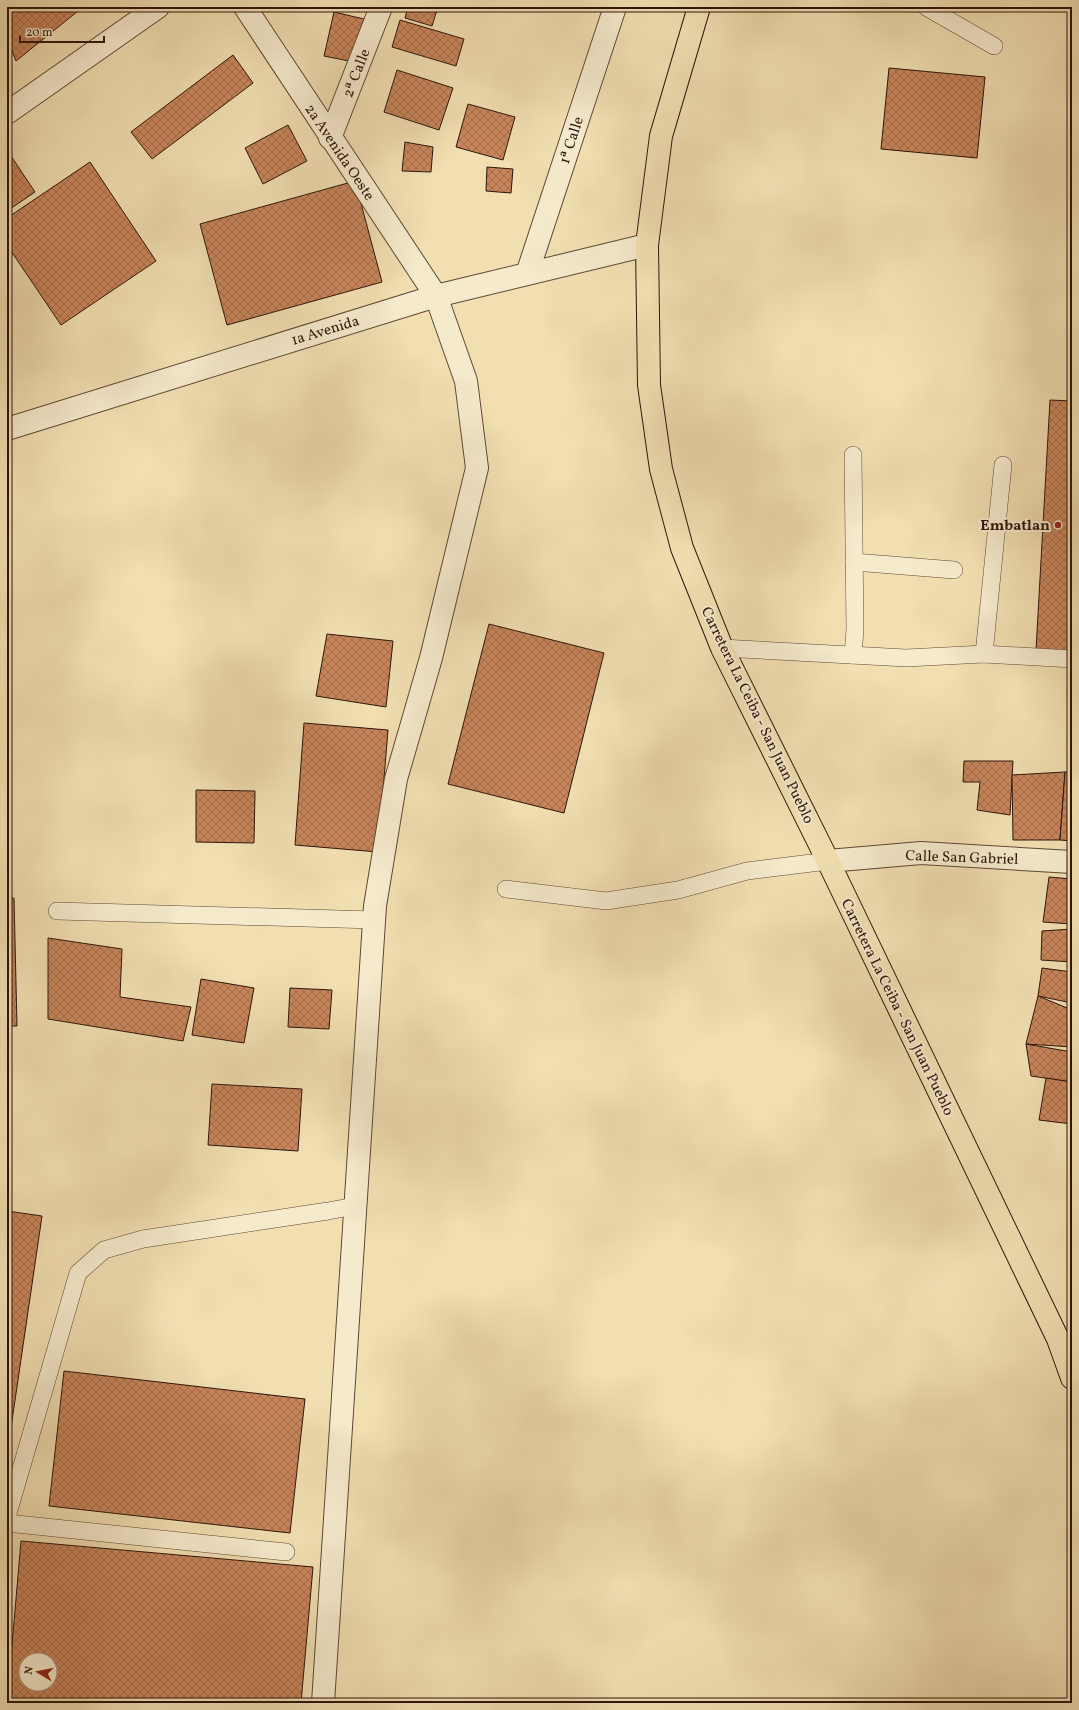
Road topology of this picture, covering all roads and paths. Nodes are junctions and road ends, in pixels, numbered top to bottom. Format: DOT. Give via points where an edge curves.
graph roads {
  1 [pos="158,7"];
  2 [pos="245,7"];
  3 [pos="381,7"];
  4 [pos="615,7"];
  5 [pos="699,7"];
  6 [pos="926,7"];
  7 [pos="994,46"];
  8 [pos="7,113"];
  9 [pos="330,138"];
  10 [pos="647,245"];
  11 [pos="527,274"];
  12 [pos="436,296"];
  13 [pos="7,429"];
  14 [pos="853,455"];
  15 [pos="1003,465"];
  16 [pos="854,562"];
  17 [pos="954,570"];
  18 [pos="722,648"];
  19 [pos="984,654"];
  20 [pos="853,655"];
  21 [pos="1072,659"];
  22 [pos="828,862"];
  23 [pos="1072,862"];
  24 [pos="506,889"];
  25 [pos="57,911"];
  26 [pos="374,920"];
  27 [pos="355,1206"];
  28 [pos="1065,1339"];
  29 [pos="1071,1372"];
  30 [pos="7,1517"];
  31 [pos="7,1523"];
  32 [pos="286,1552"];
  33 [pos="323,1703"];
  1 -- 8 [label="street"];
  2 -- 9 [label="street, 2a Avenida Oeste"];
  3 -- 9 [label="street, 2ª Calle"];
  4 -- 11 [label="street, 1ª Calle"];
  5 -- 10 [label="main road, Carretera La Ceiba - San Juan Pueblo" via="661,136"];
  6 -- 7 [label="lane"];
  9 -- 12 [label="street, 2a Avenida Oeste"];
  10 -- 11 [label="street, 1a Avenida"];
  10 -- 18 [label="main road, Carretera La Ceiba - San Juan Pueblo" via="649,385 661,469 682,548"];
  11 -- 12 [label="street, 1a Avenida"];
  12 -- 13 [label="street, 1a Avenida"];
  12 -- 26 [label="street, 2a Avenida Oeste" via="466,381 477,468 431,658 396,779"];
  14 -- 16 [label="lane"];
  15 -- 19 [label="lane"];
  16 -- 17 [label="lane"];
  16 -- 20 [label="lane"];
  18 -- 20 [label="lane"];
  18 -- 22 [label="main road, Carretera La Ceiba - San Juan Pueblo"];
  19 -- 20 [label="lane" via="906,658"];
  19 -- 21 [label="lane"];
  22 -- 23 [label="street, Calle San Gabriel" via="921,853"];
  22 -- 24 [label="lane" via="747,870 678,890 606,901"];
  22 -- 28 [label="main road, Carretera La Ceiba - San Juan Pueblo"];
  25 -- 26 [label="lane"];
  26 -- 27 [label="street, 2a Avenida Oeste"];
  27 -- 30 [label="lane" via="143,1239 104,1250 78,1273"];
  27 -- 33 [label="street, 2a Avenida Oeste"];
  28 -- 29 [label="main road, Carretera La Ceiba - San Juan Pueblo"];
  31 -- 32 [label="lane"];
}
